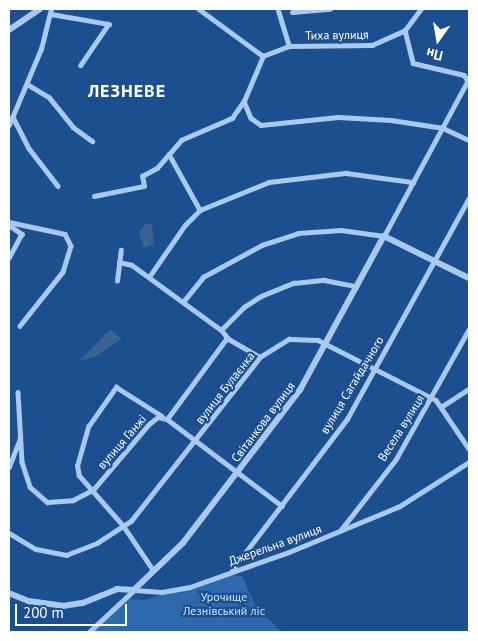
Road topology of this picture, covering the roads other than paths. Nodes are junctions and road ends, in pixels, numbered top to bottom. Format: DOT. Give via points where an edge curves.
graph roads {
  1 [pos="40,9"];
  2 [pos="199,9"];
  3 [pos="278,9"];
  4 [pos="330,9"];
  5 [pos="421,9"];
  6 [pos="51,11"];
  7 [pos="292,12"];
  8 [pos="10,26"];
  9 [pos="405,30"];
  10 [pos="288,46"];
  11 [pos="262,56"];
  12 [pos="82,65"];
  13 [pos="468,80"];
  14 [pos="27,84"];
  15 [pos="244,101"];
  16 [pos="13,117"];
  17 [pos="9,125"];
  18 [pos="443,128"];
  19 [pos="469,140"];
  20 [pos="92,142"];
  21 [pos="170,154"];
  22 [pos="413,182"];
  23 [pos="58,186"];
  24 [pos="94,196"];
  25 [pos="469,198"];
  26 [pos="200,210"];
  27 [pos="9,224"];
  28 [pos="384,236"];
  29 [pos="121,250"];
  30 [pos="9,258"];
  31 [pos="434,261"];
  32 [pos="120,262"];
  33 [pos="149,277"];
  34 [pos="469,278"];
  35 [pos="117,281"];
  36 [pos="356,286"];
  37 [pos="183,302"];
  38 [pos="20,326"];
  39 [pos="469,329"];
  40 [pos="221,330"];
  41 [pos="227,338"];
  42 [pos="325,343"];
  43 [pos="260,357"];
  44 [pos="376,370"];
  45 [pos="469,389"];
  46 [pos="18,392"];
  47 [pos="431,397"];
  48 [pos="441,407"];
  49 [pos="162,416"];
  50 [pos="167,419"];
  51 [pos="21,435"];
  52 [pos="196,443"];
  53 [pos="469,448"];
  54 [pos="469,462"];
  55 [pos="9,467"];
  56 [pos="237,473"];
  57 [pos="93,490"];
  58 [pos="282,506"];
  59 [pos="123,526"];
  60 [pos="340,531"];
  61 [pos="9,533"];
  62 [pos="152,569"];
  63 [pos="232,570"];
  64 [pos="134,590"];
  65 [pos="9,593"];
  66 [pos="89,632"];
  1 -- 8 [label="street"];
  2 -- 11 [label="street"];
  3 -- 10 [label="street"];
  4 -- 7 [label="street"];
  5 -- 9 [label="street"];
  6 -- 12 [label="street" via="109,24"];
  6 -- 14 [label="street"];
  9 -- 10 [label="street, Тиха вулиця" via="372,45"];
  9 -- 13 [label="street" via="413,63 464,75"];
  10 -- 11 [label="street, Тиха вулиця"];
  11 -- 15 [label="street"];
  13 -- 18 [label="street, Світанкова вулиця"];
  14 -- 16 [label="street"];
  14 -- 20 [label="street" via="48,97 73,127"];
  15 -- 18 [label="street" via="250,118 261,125 338,117"];
  15 -- 21 [label="street" via="232,118 189,134"];
  16 -- 17 [label="street"];
  16 -- 23 [label="street" via="28,147"];
  18 -- 19 [label="street"];
  18 -- 22 [label="street, Світанкова вулиця"];
  21 -- 24 [label="street" via="157,168 142,176 144,186"];
  21 -- 26 [label="street"];
  22 -- 26 [label="street" via="346,173 312,174 269,182"];
  22 -- 28 [label="street, Світанкова вулиця"];
  25 -- 31 [label="street, вулиця Сагайдачного"];
  26 -- 33 [label="street"];
  27 -- 30 [label="street" via="22,234"];
  27 -- 38 [label="street" via="65,234 72,246 63,272"];
  28 -- 31 [label="street"];
  28 -- 36 [label="street, Світанкова вулиця"];
  28 -- 37 [label="street" via="341,230 298,233 262,244 202,277"];
  29 -- 32 [label="street"];
  31 -- 34 [label="street"];
  31 -- 44 [label="street, вулиця Сагайдачного"];
  32 -- 33 [label="street" via="132,265"];
  32 -- 35 [label="street"];
  33 -- 37 [label="street"];
  36 -- 40 [label="street" via="324,280 294,283 261,296"];
  36 -- 42 [label="street, Світанкова вулиця"];
  37 -- 40 [label="street"];
  39 -- 47 [label="street, Весела вулиця"];
  40 -- 41 [label="street"];
  41 -- 43 [label="street"];
  41 -- 50 [label="street, вулиця Ганжі"];
  42 -- 43 [label="street, вулиця Булаєнка" via="312,338 289,339"];
  42 -- 44 [label="street, вулиця Булаєнка"];
  42 -- 56 [label="street, Світанкова вулиця" via="300,390"];
  43 -- 52 [label="street, вулиця Булаєнка"];
  44 -- 47 [label="street, вулиця Булаєнка"];
  44 -- 58 [label="street, вулиця Сагайдачного" via="347,419"];
  45 -- 48 [label="street"];
  46 -- 51 [label="street, вулиця Ганжі"];
  47 -- 48 [label="street, вулиця Булаєнка"];
  47 -- 60 [label="street, Весела вулиця" via="396,459"];
  48 -- 53 [label="street, вулиця Булаєнка"];
  49 -- 50 [label="street, вулиця Ганжі"];
  49 -- 57 [label="street, вулиця Ганжі" via="149,424"];
  49 -- 57 [label="street" via="116,387 88,427 77,466 79,476"];
  50 -- 52 [label="street"];
  51 -- 55 [label="street"];
  51 -- 57 [label="street, вулиця Ганжі" via="25,474 39,497 61,504"];
  52 -- 56 [label="street"];
  52 -- 59 [label="street, вулиця Булаєнка"];
  54 -- 60 [label="street, Джерельна вулиця" via="400,506"];
  56 -- 58 [label="street"];
  56 -- 62 [label="street, Світанкова вулиця" via="183,543"];
  57 -- 59 [label="street"];
  58 -- 63 [label="street, вулиця Сагайдачного"];
  59 -- 61 [label="street, вулиця Булаєнка" via="80,551 60,556 36,549"];
  59 -- 62 [label="street"];
  60 -- 63 [label="street, Джерельна вулиця"];
  62 -- 64 [label="street, Світанкова вулиця"];
  63 -- 64 [label="street, Джерельна вулиця" via="175,591"];
  64 -- 65 [label="street" via="117,589 83,603 63,606 29,601"];
  64 -- 66 [label="street"];
}
